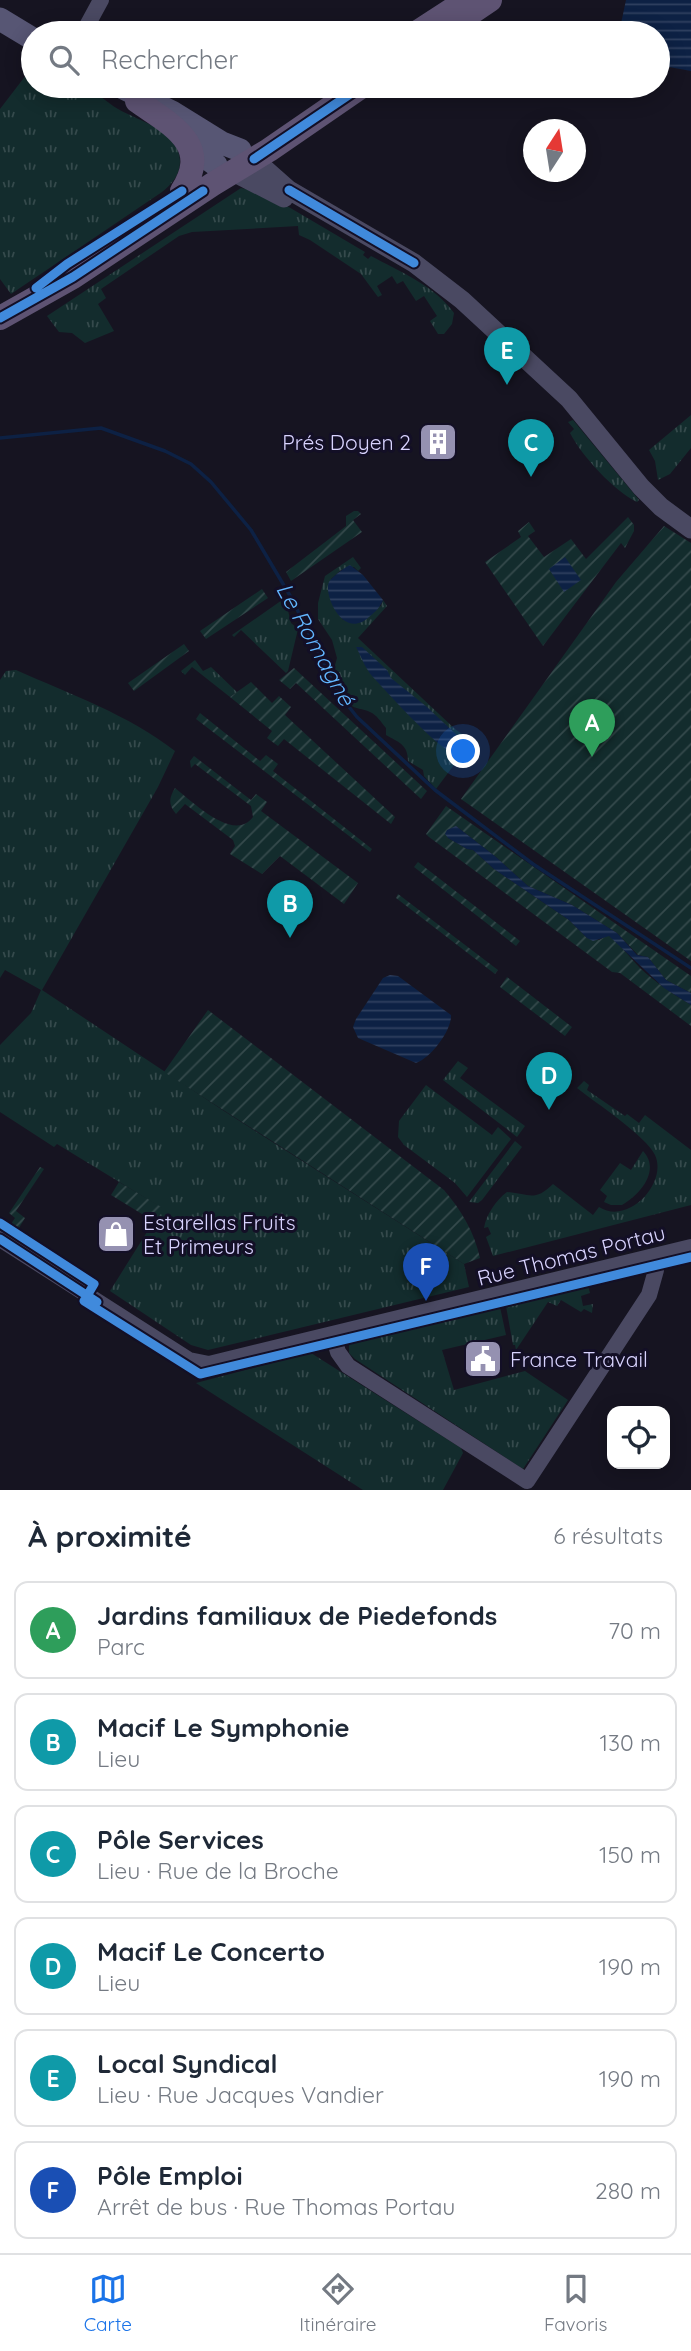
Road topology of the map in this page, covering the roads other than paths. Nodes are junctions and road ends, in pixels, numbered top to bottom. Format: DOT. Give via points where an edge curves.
graph roads {
  1 [pos="101,0"];
  2 [pos="467,0"];
  3 [pos="490,0"];
  4 [pos="0,19"];
  5 [pos="90,21"];
  6 [pos="435,21"];
  7 [pos="459,21"];
  8 [pos="21,32"];
  9 [pos="135,98"];
  10 [pos="140,98"];
  11 [pos="320,98"];
  12 [pos="342,98"];
  13 [pos="235,162"];
  14 [pos="182,191"];
  15 [pos="0,317"];
  16 [pos="691,529"];
  17 [pos="0,1239"];
  18 [pos="691,1247"];
  19 [pos="654,1256"];
  20 [pos="333,1335"];
  1 -- 5 [label="street"];
  2 -- 6 [label="main road"];
  3 -- 7 [label="main road"];
  4 -- 8 [label="main road"];
  9 -- 14 [label="main road" via="188,142 193,161"];
  10 -- 13 [label="main road" via="222,143"];
  11 -- 13 [label="main road"];
  12 -- 13 [label="main road"];
  13 -- 14 [label="main road"];
  13 -- 15 [label="main road" via="73,277"];
  13 -- 16 [label="street" via="414,263 445,286 556,386 641,487"];
  14 -- 15 [label="main road" via="67,264"];
  17 -- 20 [label="street, Rue Thomas Portau" via="196,1363 216,1363"];
  18 -- 19 [label="street, Rue Thomas Portau"];
  19 -- 20 [label="street, Rue Thomas Portau"];
  19 -- 20 [label="street" via="656,1270 649,1295 527,1481 348,1366"];
}
